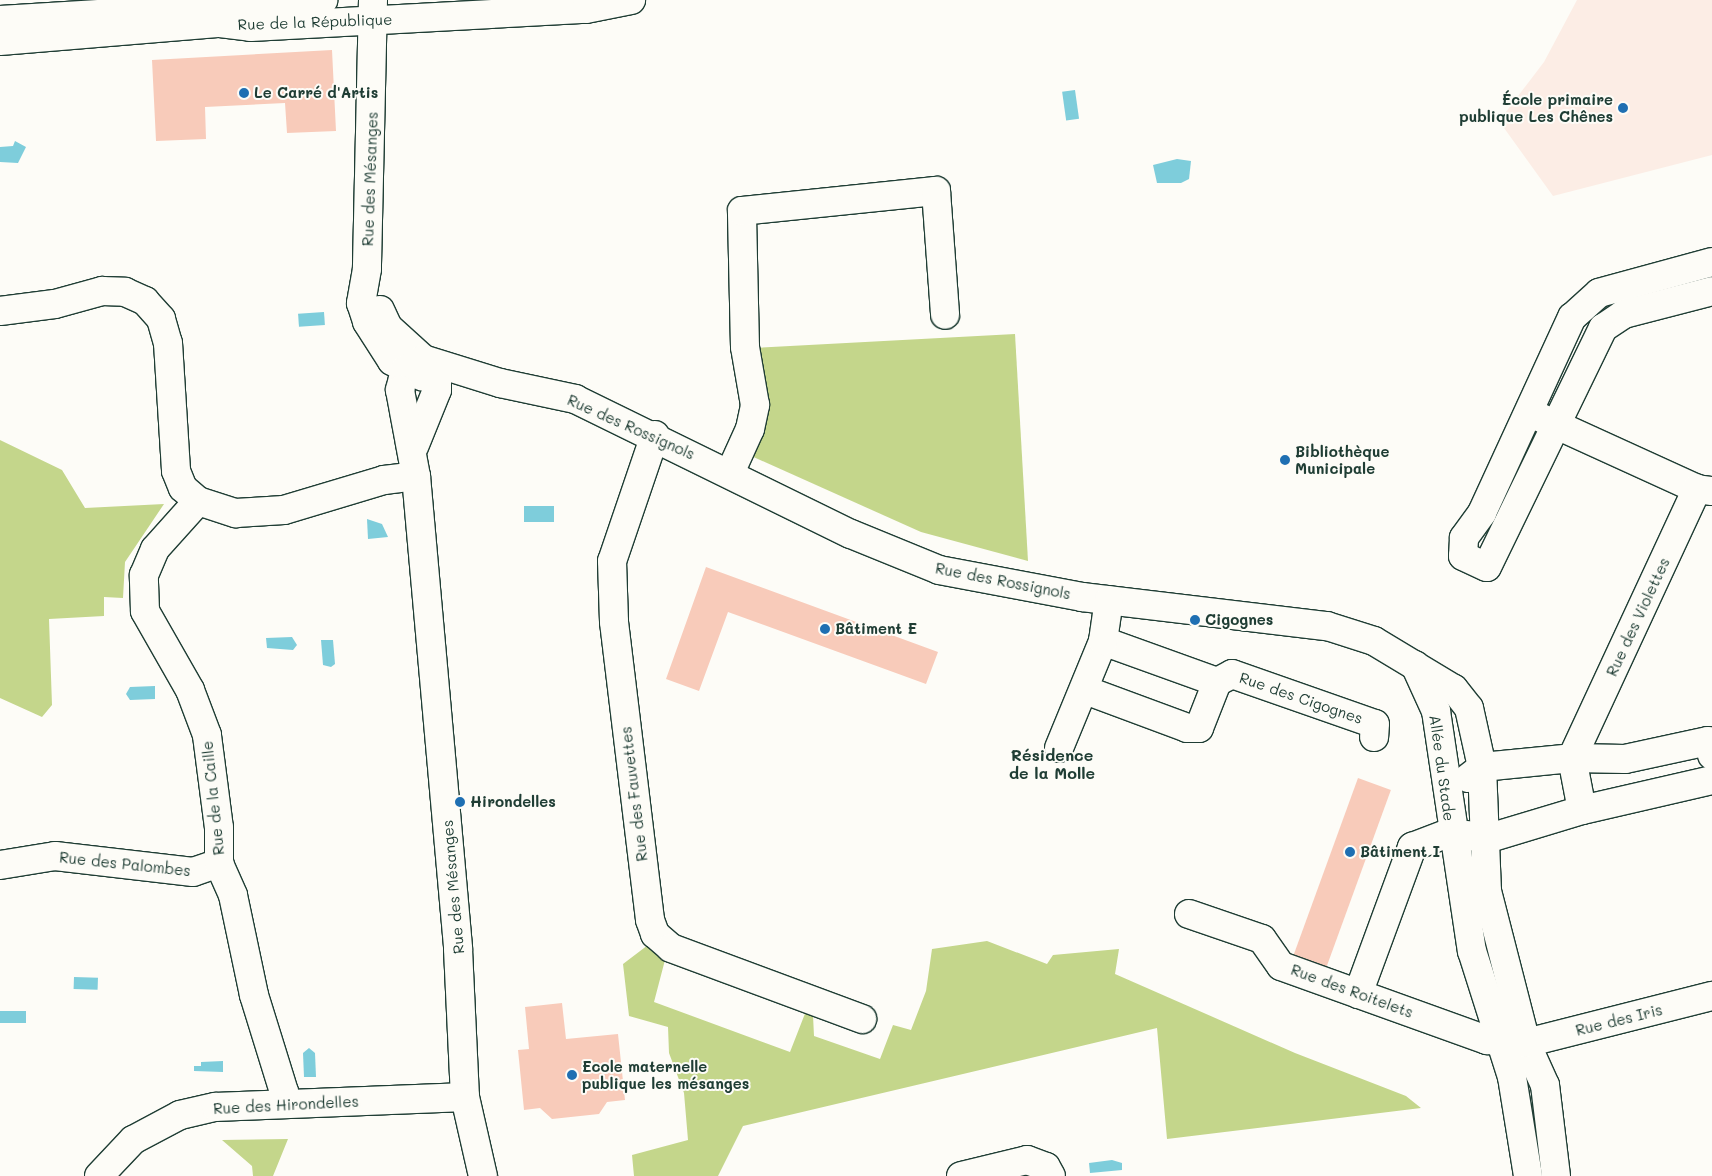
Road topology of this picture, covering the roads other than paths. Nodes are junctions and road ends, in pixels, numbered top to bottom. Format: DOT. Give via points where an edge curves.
graph roads {
  1 [pos="323,0"];
  2 [pos="630,0"];
  3 [pos="218,10"];
  4 [pos="373,11"];
  5 [pos="0,20"];
  6 [pos="0,41"];
  7 [pos="1712,262"];
  8 [pos="1712,291"];
  9 [pos="0,311"];
  10 [pos="945,315"];
  11 [pos="422,369"];
  12 [pos="1529,412"];
  13 [pos="1553,424"];
  14 [pos="655,435"];
  15 [pos="414,447"];
  16 [pos="730,473"];
  17 [pos="416,476"];
  18 [pos="1704,490"];
  19 [pos="198,501"];
  20 [pos="1109,600"];
  21 [pos="1103,640"];
  22 [pos="1415,665"];
  23 [pos="1217,682"];
  24 [pos="1084,690"];
  25 [pos="1374,737"];
  26 [pos="1059,748"];
  27 [pos="1712,755"];
  28 [pos="1572,758"];
  29 [pos="1482,767"];
  30 [pos="1712,780"];
  31 [pos="1448,793"];
  32 [pos="1582,810"];
  33 [pos="1451,832"];
  34 [pos="1486,839"];
  35 [pos="219,863"];
  36 [pos="0,865"];
  37 [pos="1189,914"];
  38 [pos="1358,994"];
  39 [pos="1712,996"];
  40 [pos="862,1020"];
  41 [pos="1499,1041"];
  42 [pos="1526,1043"];
  43 [pos="465,1097"];
  44 [pos="284,1104"];
  45 [pos="99,1176"];
  46 [pos="483,1176"];
  47 [pos="961,1176"];
  48 [pos="1051,1176"];
  49 [pos="1528,1176"];
  50 [pos="1556,1176"];
  1 -- 3 [label="street, Rue de la République"];
  2 -- 4 [label="street, Rue de la République" via="586,10"];
  3 -- 4 [label="street, Rue de la République" via="251,27"];
  3 -- 5 [label="street, Rue de la République"];
  3 -- 6 [label="street, Rue de la République"];
  4 -- 11 [label="street, Rue des Mésanges" via="367,269 362,303 367,322 392,361"];
  7 -- 12 [label="street" via="1612,289 1584,304 1572,317"];
  8 -- 13 [label="street" via="1624,314 1603,328"];
  9 -- 19 [label="street" via="55,304 102,291 125,292 145,301 161,319 168,343 176,471 183,488"];
  10 -- 16 [label="street" via="936,191 742,211 745,347 755,405 750,430"];
  11 -- 14 [label="street, Rue des Rossignols" via="575,399"];
  11 -- 15 [label="street, Rue des Mésanges" via="437,390"];
  11 -- 15 [label="street, Rue des Mésanges" via="400,390"];
  12 -- 13 [label="street"];
  12 -- 13 [label="street" via="1482,513 1464,538 1463,556 1486,567"];
  13 -- 18 [label="street"];
  14 -- 16 [label="street, Rue des Rossignols"];
  14 -- 40 [label="street, Rue des Fauvettes" via="612,560 614,622 650,920 655,934 671,948"];
  15 -- 17 [label="street, Rue des Mésanges"];
  16 -- 20 [label="street, Rue des Rossignols" via="851,534 939,570"];
  17 -- 19 [label="street" via="384,480 284,510 236,513"];
  17 -- 43 [label="street, Rue des Mésanges" via="458,949"];
  18 -- 28 [label="street, Rue des Violettes"];
  19 -- 35 [label="street, Rue de la Caille" via="155,548 144,575 142,595 145,611 190,690 207,735 219,828"];
  20 -- 21 [label="street"];
  20 -- 22 [label="street, Rue des Rossignols" via="1327,626 1374,641"];
  21 -- 23 [label="street, Rue des Cigognes"];
  21 -- 24 [label="street"];
  22 -- 29 [label="street" via="1454,689 1469,708"];
  22 -- 31 [label="street, Allée du Stade" via="1436,711"];
  23 -- 24 [label="street, Rue des Cigognes" via="1199,728 1188,728"];
  23 -- 25 [label="street, Rue des Cigognes" via="1232,674 1375,724"];
  24 -- 26 [label="street"];
  27 -- 28 [label="street" via="1708,741 1625,759"];
  28 -- 29 [label="street"];
  28 -- 32 [label="street"];
  29 -- 31 [label="street"];
  29 -- 34 [label="street"];
  30 -- 32 [label="street"];
  31 -- 33 [label="street, Allée du Stade"];
  32 -- 34 [label="street"];
  33 -- 34 [label="street"];
  33 -- 38 [label="street" via="1412,847"];
  33 -- 41 [label="street, Allée du Stade" via="1472,951"];
  34 -- 42 [label="street" via="1486,891"];
  35 -- 36 [label="street, Rue des Palombes" via="194,872 54,856"];
  35 -- 44 [label="street, Rue de la Caille" via="233,895"];
  37 -- 38 [label="street, Rue des Roitelets" via="1262,939 1281,966"];
  38 -- 41 [label="street, Rue des Roitelets"];
  39 -- 42 [label="street, Rue des Iris"];
  41 -- 42 [label="street, Rue des Roitelets"];
  41 -- 49 [label="street, Allée du Stade" via="1512,1076"];
  42 -- 50 [label="street" via="1545,1085"];
  43 -- 44 [label="street, Rue des Hirondelles"];
  43 -- 46 [label="street, Rue des Mésanges"];
  44 -- 45 [label="street, Rue des Hirondelles" via="216,1107 180,1114 132,1140"];
  47 -- 48 [label="street" via="1027,1160 1046,1167"];
}
